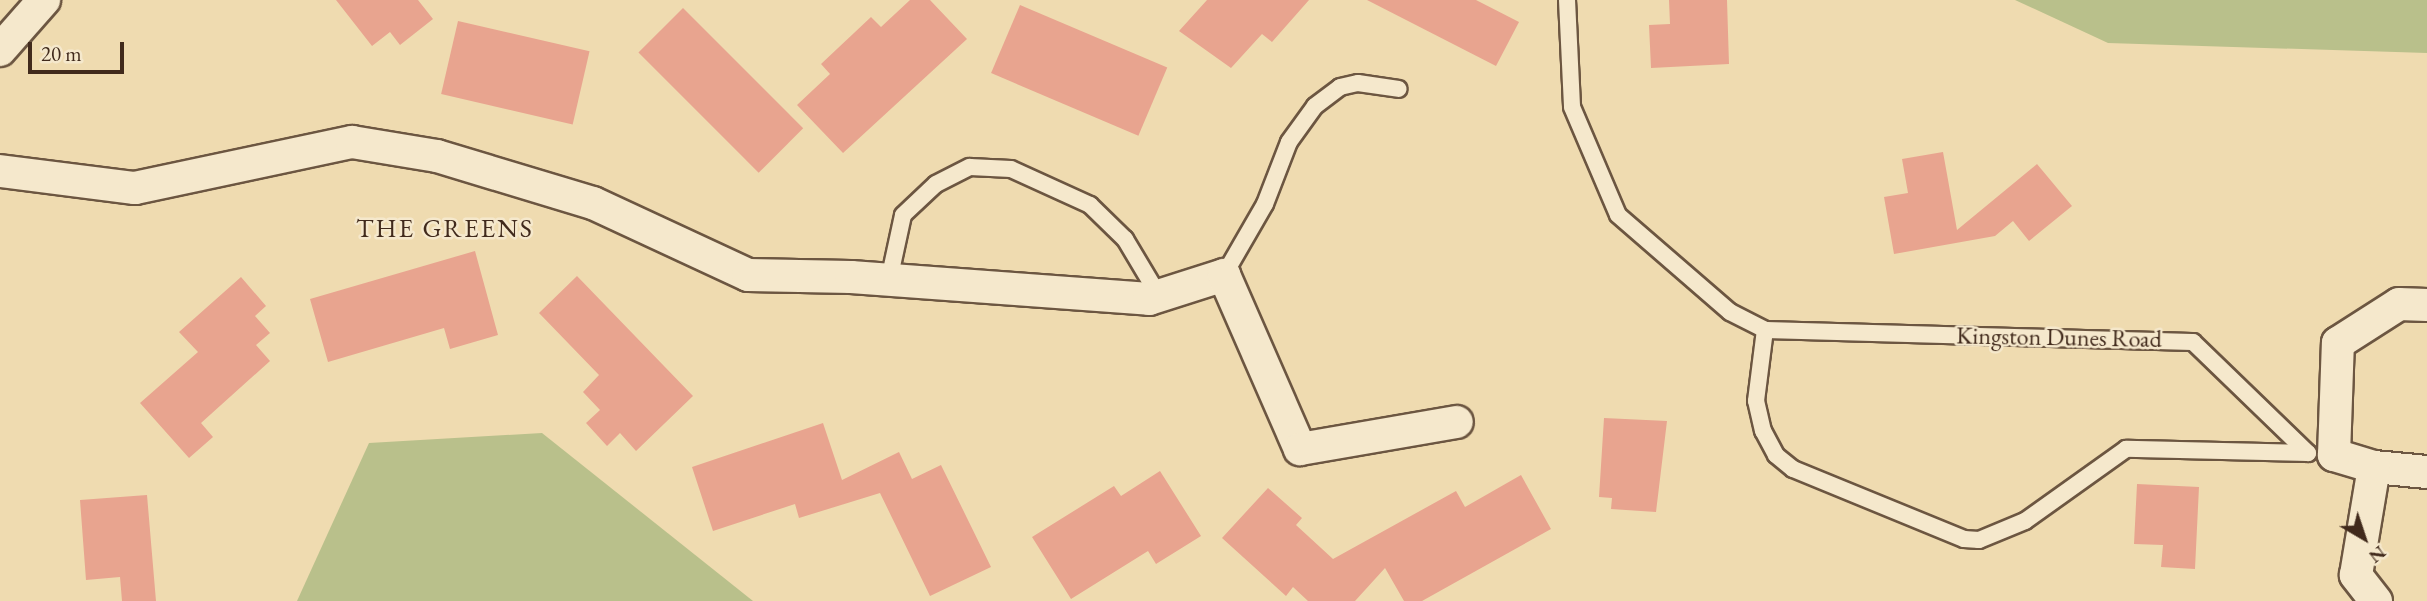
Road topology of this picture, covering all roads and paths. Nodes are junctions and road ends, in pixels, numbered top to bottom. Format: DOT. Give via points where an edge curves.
graph roads {
  1 [pos="44,0"];
  2 [pos="1567,0"];
  3 [pos="0,50"];
  4 [pos="1399,89"];
  5 [pos="0,171"];
  6 [pos="1224,275"];
  7 [pos="889,280"];
  8 [pos="1159,296"];
  9 [pos="2427,304"];
  10 [pos="1765,330"];
  11 [pos="1457,422"];
  12 [pos="2321,454"];
  13 [pos="2374,467"];
  14 [pos="2427,472"];
  15 [pos="2376,601"];
  1 -- 3 [label="street"];
  2 -- 10 [label="lane, Kingston Dunes Road" via="1572,107 1618,215 1730,312"];
  4 -- 6 [label="lane" via="1358,83 1340,87 1315,106 1289,142 1265,204"];
  5 -- 7 [label="street" via="135,188 352,142 437,156 593,203 748,275"];
  6 -- 8 [label="street"];
  6 -- 11 [label="street" via="1300,449"];
  7 -- 8 [label="street" via="1149,299"];
  7 -- 8 [label="lane" via="903,215 936,184 970,167 1011,169 1090,205 1125,239"];
  9 -- 12 [label="street" via="2399,304 2338,343"];
  10 -- 12 [label="lane, Kingston Dunes Road" via="2193,342"];
  10 -- 12 [label="lane, Kingston Dunes Road" via="1756,401 1763,430 1776,455 1793,469 1965,539 1979,540 2025,521 2126,449"];
  12 -- 13 [label="street, Kingston Dunes Road"];
  13 -- 14 [label="street, Kingston Dunes Road"];
  13 -- 15 [label="street" via="2356,575"];
}
